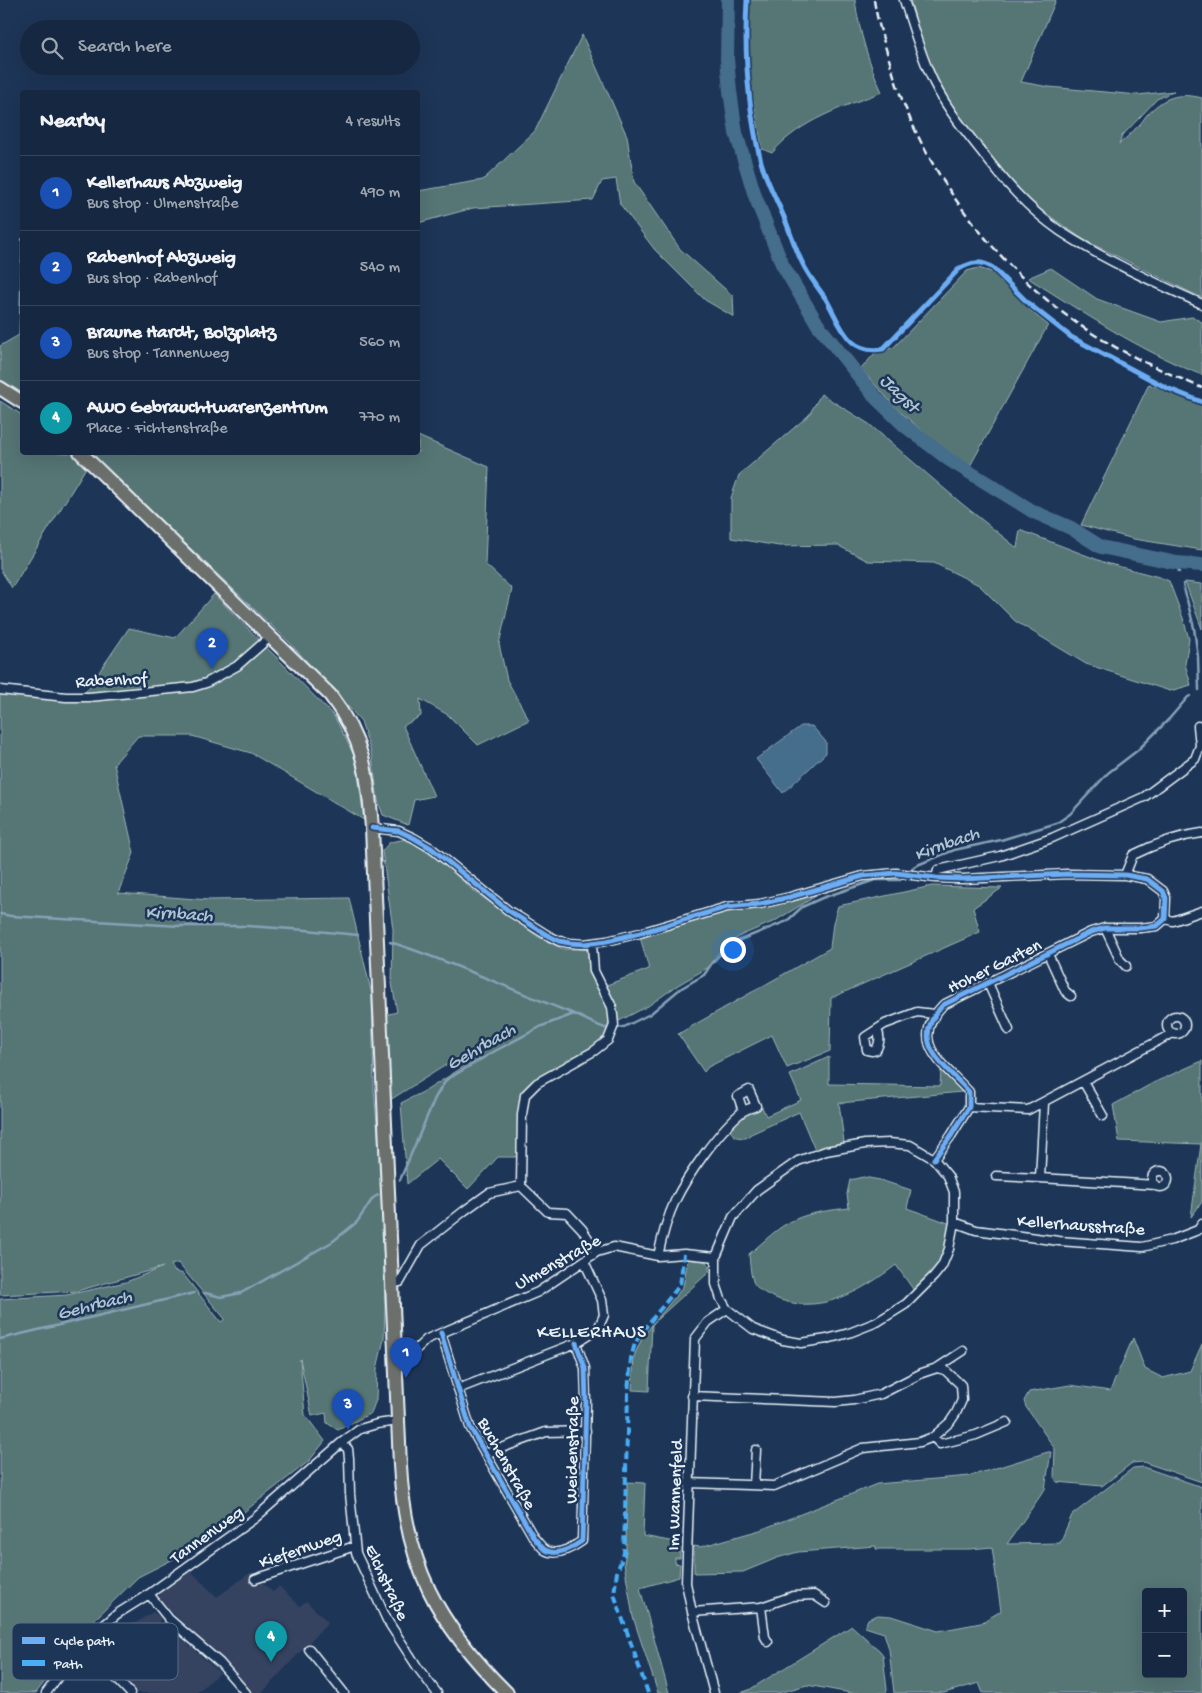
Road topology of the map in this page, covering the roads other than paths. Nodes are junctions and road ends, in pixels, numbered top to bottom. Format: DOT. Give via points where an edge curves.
graph roads {
  1 [pos="904,0"];
  2 [pos="1202,304"];
  3 [pos="0,388"];
  4 [pos="20,401"];
  5 [pos="83,455"];
  6 [pos="270,637"];
  7 [pos="0,690"];
  8 [pos="1198,726"];
  9 [pos="372,828"];
  10 [pos="1202,833"];
  11 [pos="1125,875"];
  12 [pos="936,878"];
  13 [pos="1202,911"];
  14 [pos="1165,919"];
  15 [pos="1105,928"];
  16 [pos="592,944"];
  17 [pos="1048,954"];
  18 [pos="1126,966"];
  19 [pos="988,983"];
  20 [pos="1071,996"];
  21 [pos="934,1014"];
  22 [pos="877,1030"];
  23 [pos="1009,1030"];
  24 [pos="1173,1033"];
  25 [pos="1083,1081"];
  26 [pos="1044,1103"];
  27 [pos="969,1107"];
  28 [pos="743,1111"];
  29 [pos="1103,1116"];
  30 [pos="934,1159"];
  31 [pos="996,1176"];
  32 [pos="1040,1178"];
  33 [pos="1156,1185"];
  34 [pos="521,1186"];
  35 [pos="954,1222"];
  36 [pos="1202,1224"];
  37 [pos="597,1252"];
  38 [pos="658,1256"];
  39 [pos="716,1257"];
  40 [pos="584,1261"];
  41 [pos="392,1284"];
  42 [pos="727,1309"];
  43 [pos="441,1333"];
  44 [pos="576,1343"];
  45 [pos="963,1351"];
  46 [pos="395,1358"];
  47 [pos="937,1368"];
  48 [pos="458,1389"];
  49 [pos="692,1396"];
  50 [pos="398,1421"];
  51 [pos="1007,1422"];
  52 [pos="586,1431"];
  53 [pos="933,1437"];
  54 [pos="342,1443"];
  55 [pos="756,1450"];
  56 [pos="484,1454"];
  57 [pos="689,1483"];
  58 [pos="754,1485"];
  59 [pos="355,1546"];
  60 [pos="567,1550"];
  61 [pos="255,1579"];
  62 [pos="149,1594"];
  63 [pos="826,1603"];
  64 [pos="761,1607"];
  65 [pos="692,1612"];
  66 [pos="106,1623"];
  67 [pos="174,1623"];
  68 [pos="178,1627"];
  69 [pos="768,1642"];
  70 [pos="309,1650"];
  71 [pos="56,1680"];
  72 [pos="118,1680"];
  73 [pos="434,1692"];
  74 [pos="46,1693"];
  75 [pos="130,1693"];
  76 [pos="246,1693"];
  77 [pos="344,1693"];
  78 [pos="507,1693"];
  79 [pos="714,1693"];
  1 -- 2 [label="street" via="929,73 942,97 1008,186 1060,231 1130,270"];
  3 -- 4 [label="main road"];
  5 -- 6 [label="main road"];
  6 -- 7 [label="street, Rabenhof" via="237,666 193,688 88,697"];
  6 -- 9 [label="main road" via="330,694 350,726 367,774"];
  8 -- 12 [label="street" via="1200,746 1196,759 1144,797 1052,838 1000,856 938,870"];
  9 -- 16 [label="street" via="398,831 431,848 508,911 547,935 559,941"];
  9 -- 41 [label="main road"];
  10 -- 11 [label="street" via="1186,835 1133,855"];
  11 -- 12 [label="street"];
  11 -- 14 [label="street" via="1147,879 1163,891"];
  12 -- 16 [label="street" via="896,873 863,876 790,898 726,907"];
  13 -- 14 [label="street, Hoher Garten" via="1173,921"];
  14 -- 15 [label="street, Hoher Garten" via="1157,926"];
  15 -- 17 [label="street, Hoher Garten"];
  15 -- 18 [label="street"];
  16 -- 34 [label="street" via="594,971 612,1006 614,1025 608,1040 537,1083 525,1095"];
  17 -- 19 [label="street, Hoher Garten"];
  17 -- 20 [label="street, Hoher Garten"];
  19 -- 21 [label="street, Hoher Garten" via="943,1005"];
  19 -- 23 [label="street, Hoher Garten"];
  21 -- 22 [label="street, Hoher Garten" via="917,1012"];
  21 -- 27 [label="street, Hoher Garten" via="928,1030 928,1046 969,1092"];
  24 -- 25 [label="street"];
  25 -- 26 [label="street"];
  25 -- 29 [label="street"];
  26 -- 27 [label="street" via="1028,1110"];
  26 -- 32 [label="street"];
  27 -- 30 [label="street"];
  28 -- 38 [label="street" via="720,1134 685,1183 675,1202"];
  30 -- 35 [label="street" via="948,1176 954,1192"];
  30 -- 39 [label="street" via="910,1145 889,1143 826,1150 798,1161 757,1190 733,1217"];
  31 -- 32 [label="street"];
  32 -- 33 [label="street"];
  34 -- 37 [label="street" via="548,1212 567,1213"];
  34 -- 41 [label="street" via="489,1194 464,1211 421,1245 400,1282"];
  35 -- 36 [label="street, Kellerhausstraße" via="976,1230 1142,1247 1172,1240 1198,1230"];
  35 -- 42 [label="street" via="949,1249 934,1276 906,1304 849,1334 801,1343 783,1340 753,1329"];
  37 -- 38 [label="street, Ulmenstraße" via="614,1247"];
  37 -- 40 [label="street, Ulmenstraße"];
  38 -- 39 [label="street, Ulmenstraße"];
  39 -- 42 [label="street" via="716,1284"];
  40 -- 43 [label="street, Ulmenstraße" via="538,1292"];
  40 -- 44 [label="street" via="602,1300 604,1315 598,1329"];
  41 -- 46 [label="main road"];
  42 -- 49 [label="street, Im Wannenfeld" via="708,1322 695,1339"];
  43 -- 46 [label="street, Ulmenstraße" via="428,1339 412,1354"];
  43 -- 48 [label="street, Buchenstraße"];
  44 -- 48 [label="street"];
  44 -- 52 [label="street, Weidenstraße" via="585,1368"];
  45 -- 47 [label="street"];
  46 -- 50 [label="main road"];
  47 -- 49 [label="street" via="881,1394 854,1400"];
  47 -- 53 [label="street" via="961,1385 962,1400 950,1422"];
  48 -- 56 [label="street, Buchenstraße" via="470,1427"];
  49 -- 57 [label="street, Im Wannenfeld"];
  50 -- 54 [label="street, Tannenweg" via="367,1426"];
  50 -- 78 [label="main road" via="404,1514 423,1577 437,1607 460,1641 480,1667"];
  51 -- 53 [label="street" via="976,1435 940,1444"];
  52 -- 56 [label="street" via="546,1432"];
  52 -- 60 [label="street, Weidenstraße" via="582,1541"];
  53 -- 58 [label="street" via="920,1442 863,1448 774,1486"];
  54 -- 59 [label="street, Elchstraße" via="348,1449"];
  54 -- 62 [label="street, Tannenweg" via="255,1518"];
  55 -- 58 [label="street"];
  56 -- 60 [label="street, Buchenstraße" via="534,1538 545,1550 555,1553"];
  57 -- 58 [label="street"];
  57 -- 65 [label="street, Im Wannenfeld" via="686,1583"];
  59 -- 61 [label="street, Kiefernweg"];
  59 -- 73 [label="street, Elchstraße" via="387,1620"];
  62 -- 66 [label="street, Tannenweg"];
  62 -- 67 [label="street"];
  63 -- 64 [label="street" via="814,1595 793,1596"];
  64 -- 65 [label="street"];
  64 -- 69 [label="street"];
  65 -- 79 [label="street, Im Wannenfeld"];
  68 -- 76 [label="street" via="220,1663"];
  70 -- 77 [label="street"];
  71 -- 74 [label="street, Tannenweg"];
  72 -- 75 [label="street"];
}
